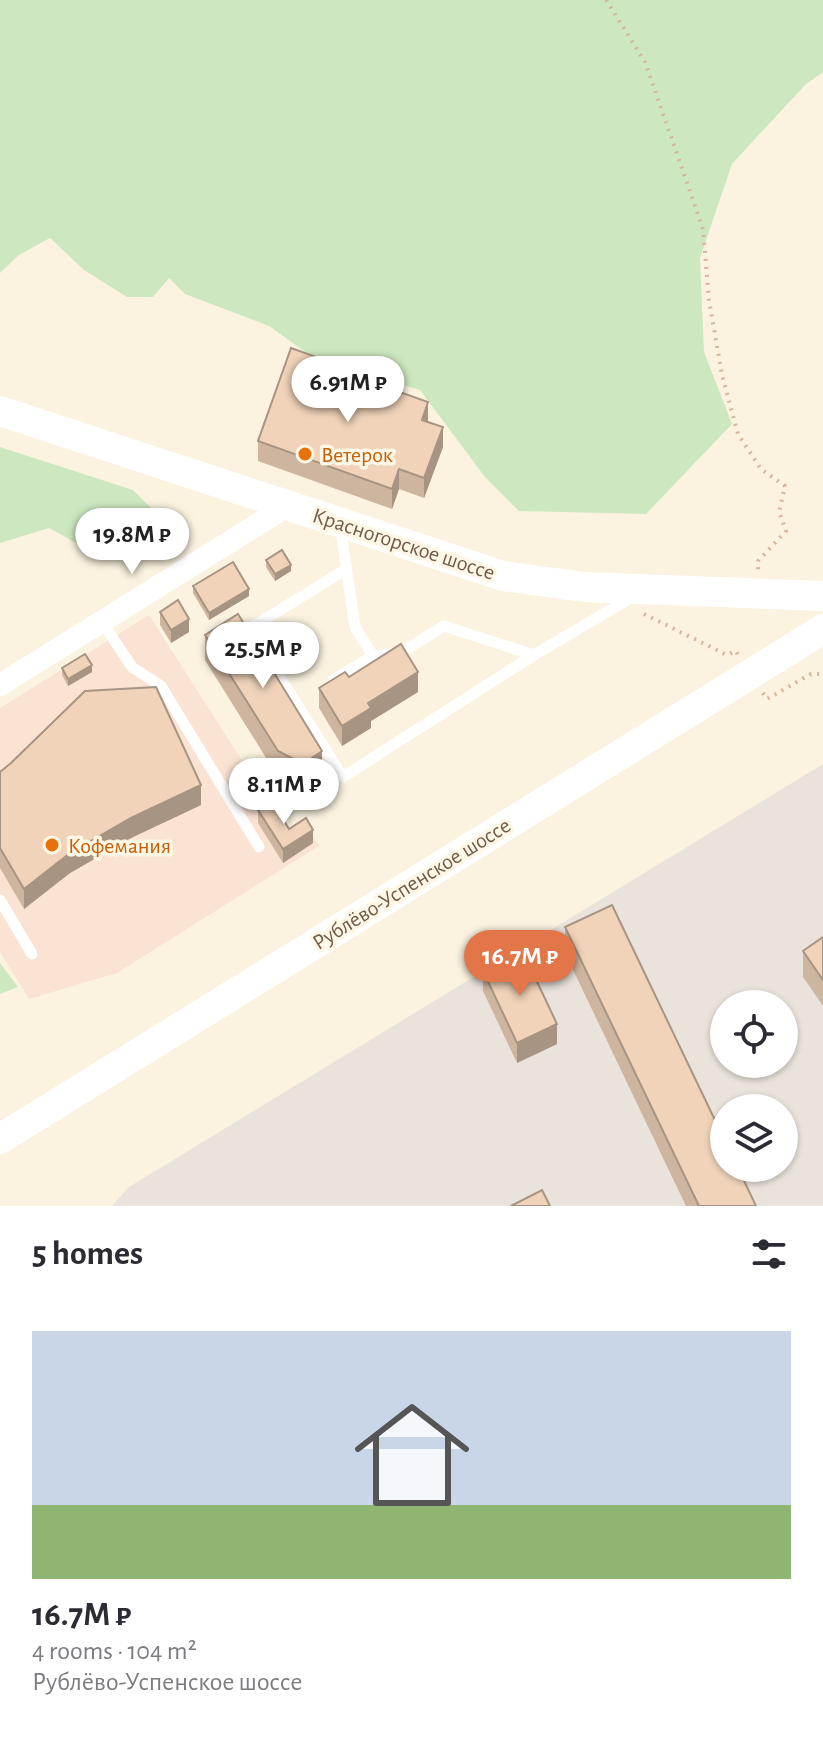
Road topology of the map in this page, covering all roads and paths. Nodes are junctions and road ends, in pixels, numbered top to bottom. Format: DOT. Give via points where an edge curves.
graph roads {
  1 [pos="606,0"];
  2 [pos="0,411"];
  3 [pos="289,505"];
  4 [pos="340,524"];
  5 [pos="345,570"];
  6 [pos="759,595"];
  7 [pos="823,596"];
  8 [pos="641,601"];
  9 [pos="102,622"];
  10 [pos="823,629"];
  11 [pos="736,651"];
  12 [pos="534,655"];
  13 [pos="373,656"];
  14 [pos="823,674"];
  15 [pos="330,682"];
  16 [pos="0,685"];
  17 [pos="767,699"];
  18 [pos="259,847"];
  19 [pos="0,900"];
  20 [pos="32,954"];
  21 [pos="0,1139"];
  1 -- 6 [label="path" via="645,62 703,229 709,300 738,434 761,469 785,486 779,512 786,531 758,561"];
  2 -- 3 [label="main road, Красногорское шоссе"];
  3 -- 4 [label="main road, Красногорское шоссе"];
  3 -- 9 [label="street"];
  4 -- 5 [label="lane"];
  4 -- 8 [label="main road, Красногорское шоссе" via="503,576"];
  5 -- 12 [label="lane" via="249,629 343,777"];
  5 -- 13 [label="lane" via="355,627"];
  6 -- 7 [label="main road, Красногорское шоссе"];
  6 -- 8 [label="main road, Красногорское шоссе"];
  8 -- 11 [label="path" via="727,655"];
  8 -- 12 [label="lane"];
  9 -- 16 [label="street"];
  9 -- 18 [label="lane" via="132,667 161,686"];
  10 -- 21 [label="main road, Рублёво-Успенское шоссе"];
  12 -- 13 [label="lane" via="444,626 400,653"];
  13 -- 15 [label="lane"];
  14 -- 17 [label="path" via="811,674"];
  19 -- 20 [label="lane"];
}
